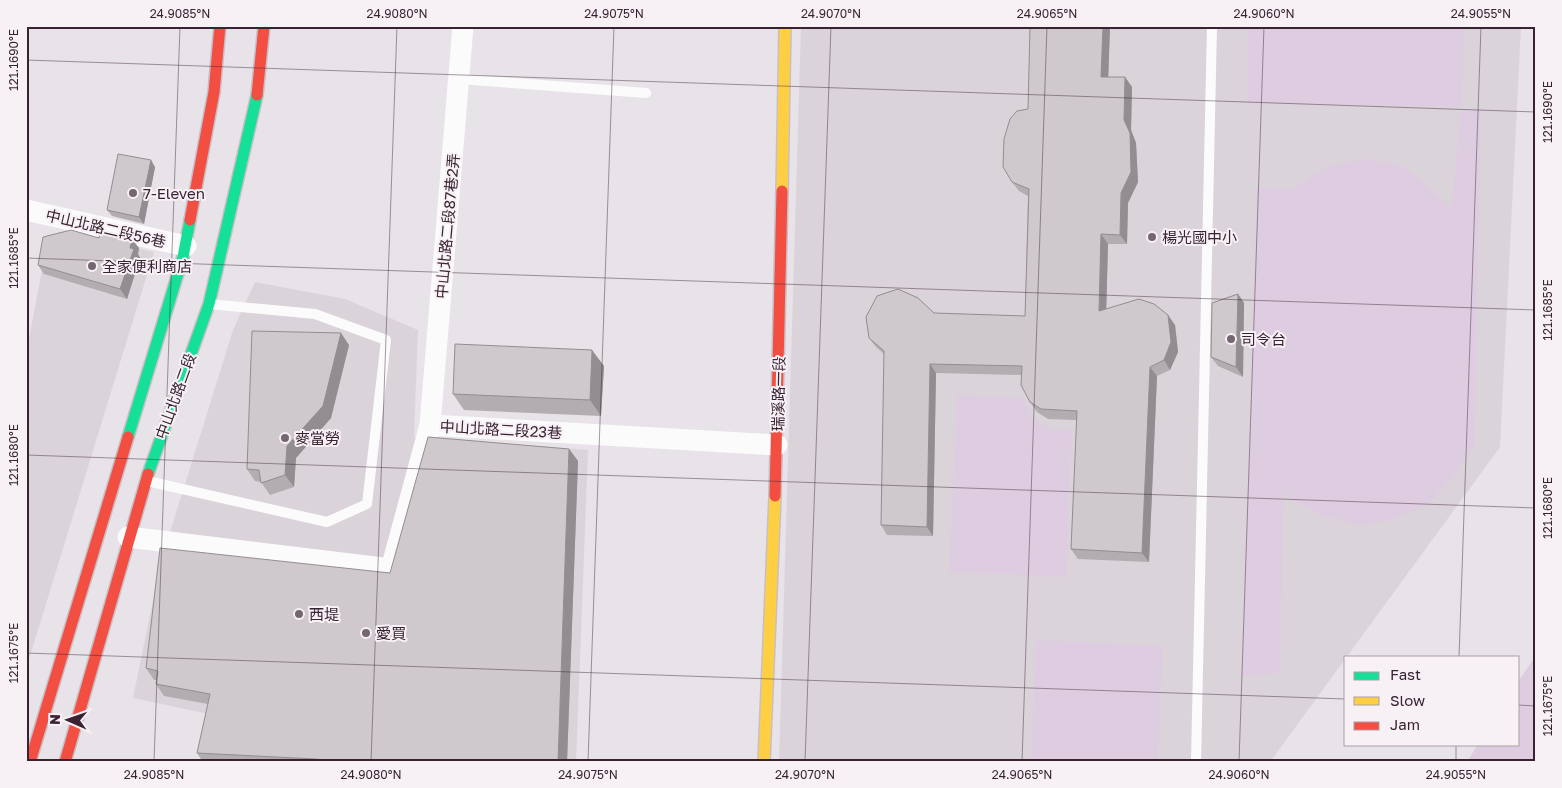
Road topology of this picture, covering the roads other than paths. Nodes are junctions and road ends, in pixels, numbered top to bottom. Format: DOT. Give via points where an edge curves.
graph roads {
  1 [pos="220,26"];
  2 [pos="264,26"];
  3 [pos="463,26"];
  4 [pos="785,26"];
  5 [pos="1212,26"];
  6 [pos="460,79"];
  7 [pos="646,93"];
  8 [pos="28,214"];
  9 [pos="186,246"];
  10 [pos="209,304"];
  11 [pos="430,425"];
  12 [pos="777,445"];
  13 [pos="146,481"];
  14 [pos="128,537"];
  15 [pos="30,762"];
  16 [pos="65,762"];
  17 [pos="764,762"];
  18 [pos="1196,762"];
  1 -- 9 [label="main road, 中山北路二段" via="214,92"];
  2 -- 10 [label="main road, 中山北路二段" via="259,86"];
  3 -- 6 [label="street, 中山北路二段87巷2弄"];
  4 -- 12 [label="main road, 瑞溪路一段"];
  5 -- 18 [label="lane"];
  6 -- 7 [label="lane"];
  6 -- 11 [label="street, 中山北路二段87巷2弄"];
  8 -- 9 [label="street, 中山北路二段56巷"];
  9 -- 15 [label="main road, 中山北路二段"];
  10 -- 13 [label="main road, 中山北路二段"];
  10 -- 13 [label="lane" via="315,314 386,340 368,504 327,522"];
  11 -- 12 [label="street, 中山北路二段23巷"];
  11 -- 14 [label="street, 中山北路二段23巷" via="391,569"];
  12 -- 17 [label="main road, 瑞溪路一段"];
  13 -- 14 [label="main road, 中山北路二段"];
  14 -- 16 [label="main road, 中山北路二段"];
}
